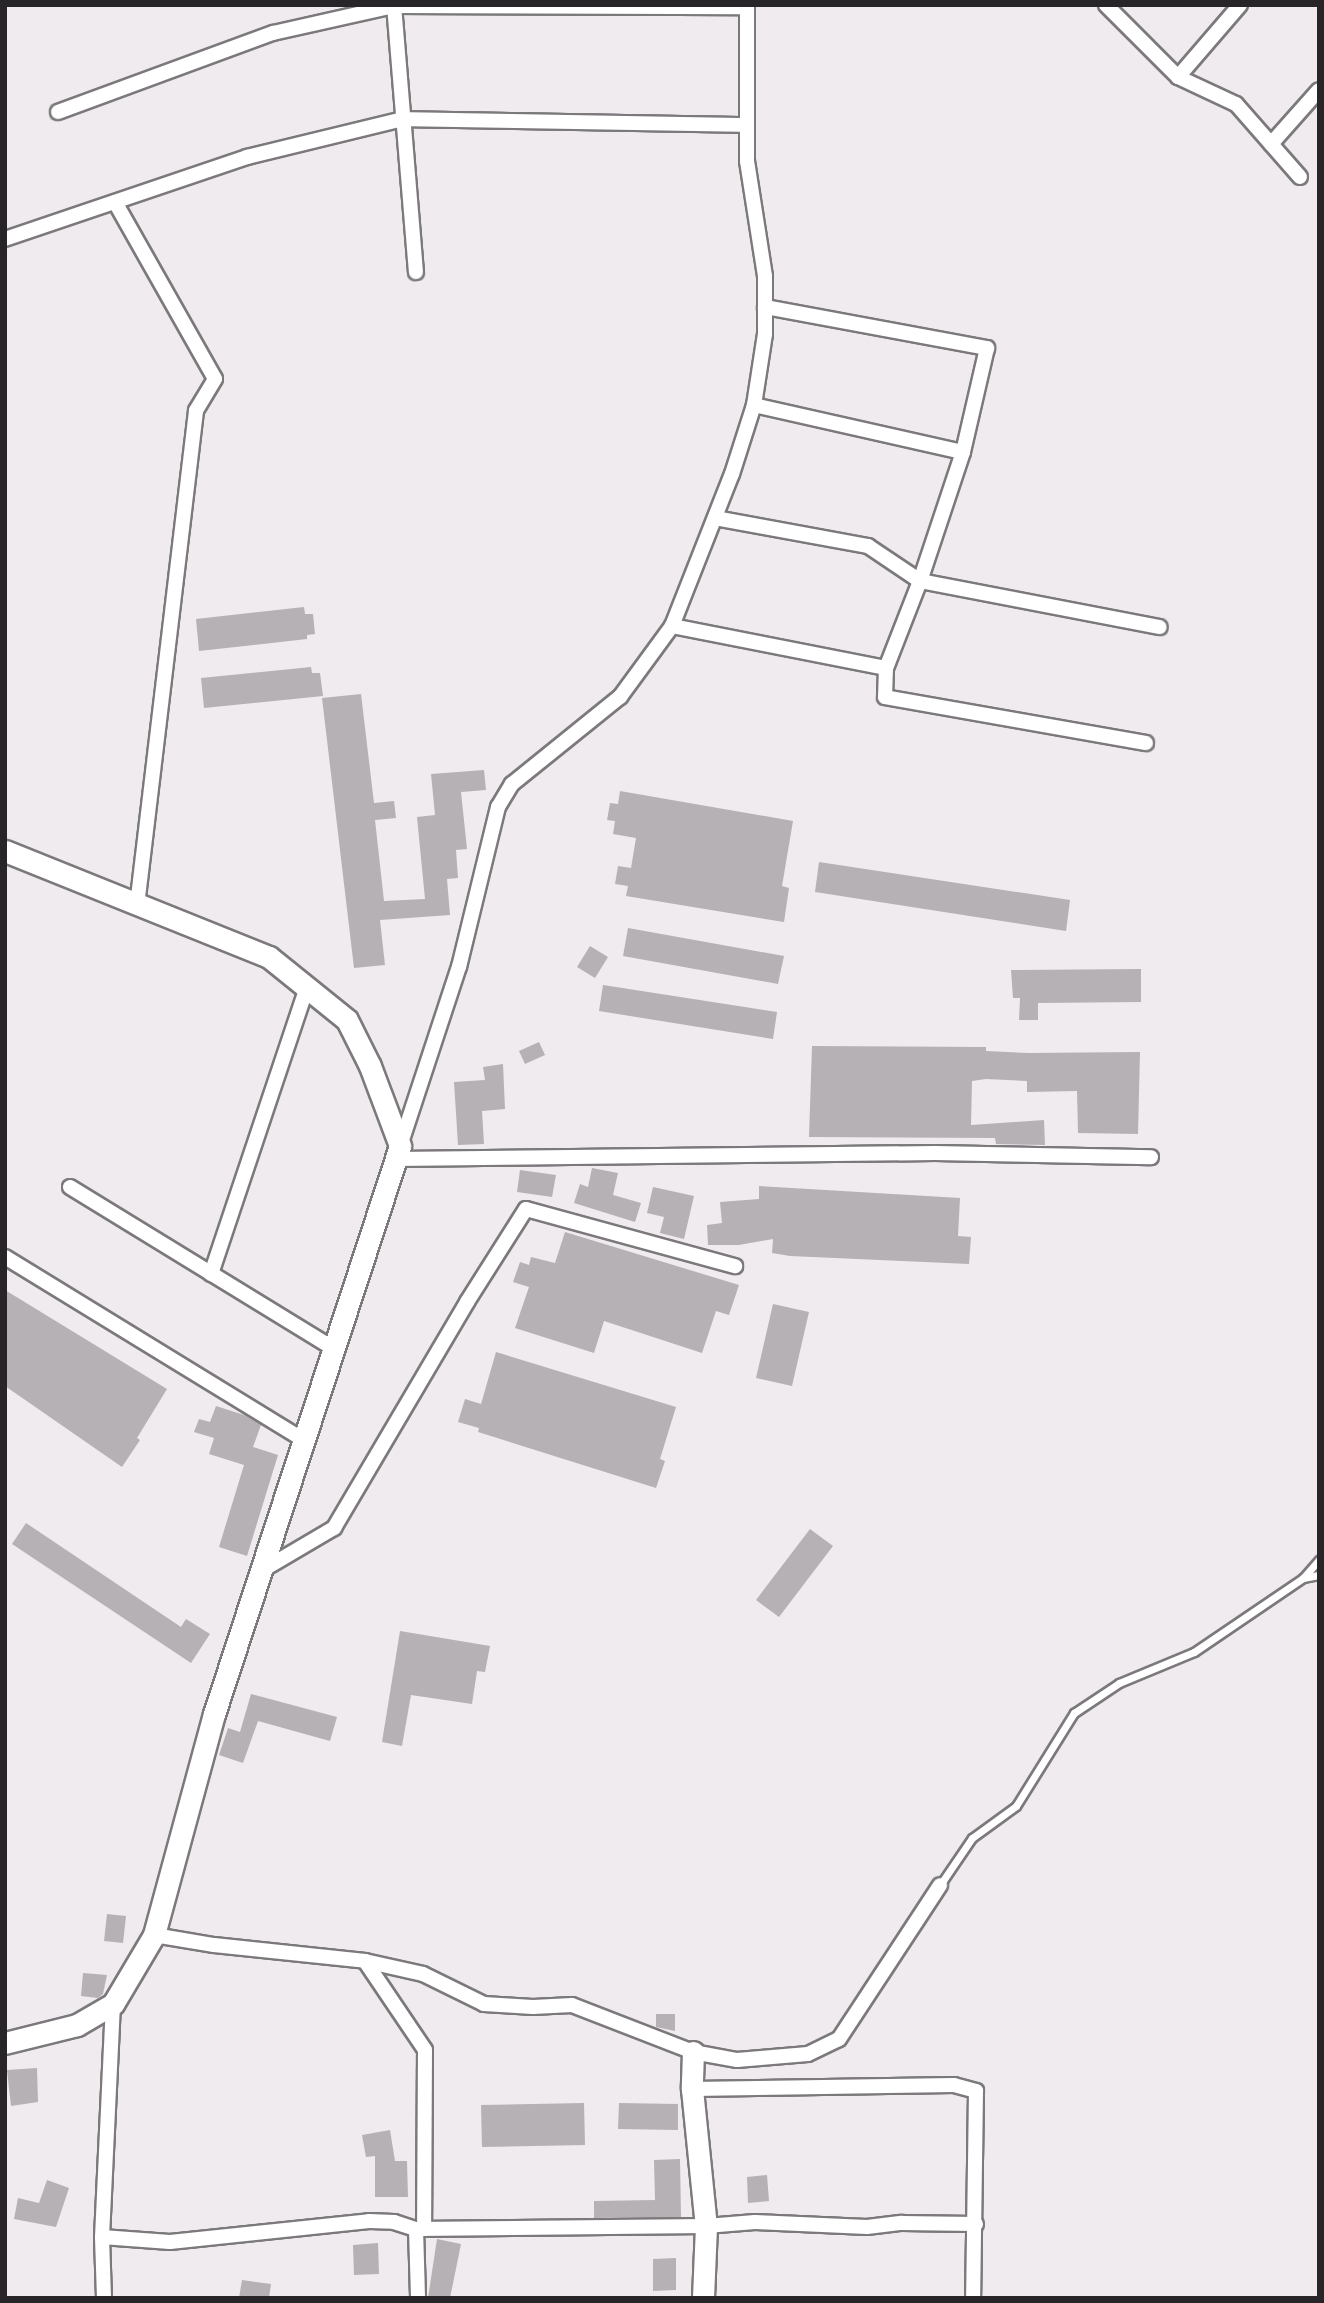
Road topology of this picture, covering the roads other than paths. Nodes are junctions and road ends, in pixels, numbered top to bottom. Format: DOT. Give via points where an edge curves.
graph roads {
  1 [pos="394,5"];
  2 [pos="1106,5"];
  3 [pos="1240,5"];
  4 [pos="747,6"];
  5 [pos="1178,77"];
  6 [pos="1319,89"];
  7 [pos="58,112"];
  8 [pos="403,119"];
  9 [pos="747,125"];
  10 [pos="1271,144"];
  11 [pos="1300,177"];
  12 [pos="115,202"];
  13 [pos="5,239"];
  14 [pos="416,272"];
  15 [pos="765,307"];
  16 [pos="754,405"];
  17 [pos="963,452"];
  18 [pos="715,518"];
  19 [pos="920,581"];
  20 [pos="672,626"];
  21 [pos="1160,627"];
  22 [pos="886,668"];
  23 [pos="1146,743"];
  24 [pos="5,851"];
  25 [pos="137,904"];
  26 [pos="307,988"];
  27 [pos="398,1152"];
  28 [pos="1151,1157"];
  29 [pos="70,1187"];
  30 [pos="5,1257"];
  31 [pos="735,1266"];
  32 [pos="211,1273"];
  33 [pos="334,1349"];
  34 [pos="304,1440"];
  35 [pos="1319,1560"];
  36 [pos="261,1571"];
  37 [pos="1319,1575"];
  38 [pos="1303,1578"];
  39 [pos="940,1885"];
  40 [pos="154,1934"];
  41 [pos="365,1961"];
  42 [pos="113,2004"];
  43 [pos="5,2043"];
  44 [pos="693,2052"];
  45 [pos="692,2089"];
  46 [pos="976,2224"];
  47 [pos="706,2226"];
  48 [pos="420,2229"];
  49 [pos="102,2237"];
  50 [pos="104,2298"];
  51 [pos="418,2298"];
  52 [pos="703,2298"];
  53 [pos="973,2298"];
  1 -- 4 [label="street"];
  1 -- 7 [label="street" via="273,33"];
  1 -- 8 [label="street"];
  2 -- 5 [label="street"];
  3 -- 5 [label="street"];
  4 -- 9 [label="street"];
  5 -- 10 [label="street" via="1236,104"];
  6 -- 10 [label="street"];
  8 -- 9 [label="street"];
  8 -- 12 [label="street" via="247,157"];
  8 -- 14 [label="street"];
  9 -- 15 [label="street" via="747,161 765,276"];
  10 -- 11 [label="street"];
  12 -- 13 [label="street"];
  12 -- 25 [label="street" via="215,379 196,411"];
  15 -- 16 [label="street"];
  15 -- 17 [label="street" via="987,348"];
  16 -- 17 [label="street"];
  16 -- 18 [label="street"];
  17 -- 19 [label="street"];
  18 -- 19 [label="street" via="867,546"];
  18 -- 20 [label="street"];
  19 -- 21 [label="street"];
  19 -- 22 [label="street"];
  20 -- 22 [label="street"];
  20 -- 27 [label="street" via="620,696 512,784 498,807 459,967"];
  22 -- 23 [label="street" via="885,697"];
  24 -- 25 [label="street"];
  25 -- 26 [label="street" via="269,957"];
  26 -- 27 [label="street" via="347,1020 370,1066"];
  26 -- 32 [label="street"];
  27 -- 28 [label="street"];
  27 -- 33 [label="street"];
  29 -- 32 [label="street"];
  30 -- 34 [label="street"];
  31 -- 36 [label="street" via="526,1209 334,1528"];
  32 -- 33 [label="street"];
  33 -- 34 [label="street"];
  34 -- 36 [label="street"];
  35 -- 38 [label="lane"];
  36 -- 40 [label="street" via="214,1714"];
  37 -- 38 [label="lane"];
  38 -- 39 [label="lane" via="1194,1651 1119,1683 1074,1713 1016,1806 972,1838"];
  39 -- 44 [label="street" via="839,2039 808,2054 737,2060"];
  40 -- 41 [label="street"];
  40 -- 42 [label="street"];
  41 -- 44 [label="street" via="423,1974 484,2004 572,2005"];
  41 -- 48 [label="street" via="425,2050"];
  42 -- 43 [label="street" via="78,2025"];
  42 -- 49 [label="street"];
  44 -- 45 [label="street"];
  45 -- 46 [label="street" via="954,2085 976,2091"];
  45 -- 47 [label="street"];
  46 -- 47 [label="street" via="867,2227 755,2222"];
  46 -- 53 [label="street"];
  47 -- 48 [label="street"];
  47 -- 52 [label="street"];
  48 -- 49 [label="street" via="369,2221 170,2242"];
  48 -- 51 [label="street"];
  49 -- 50 [label="street"];
}
